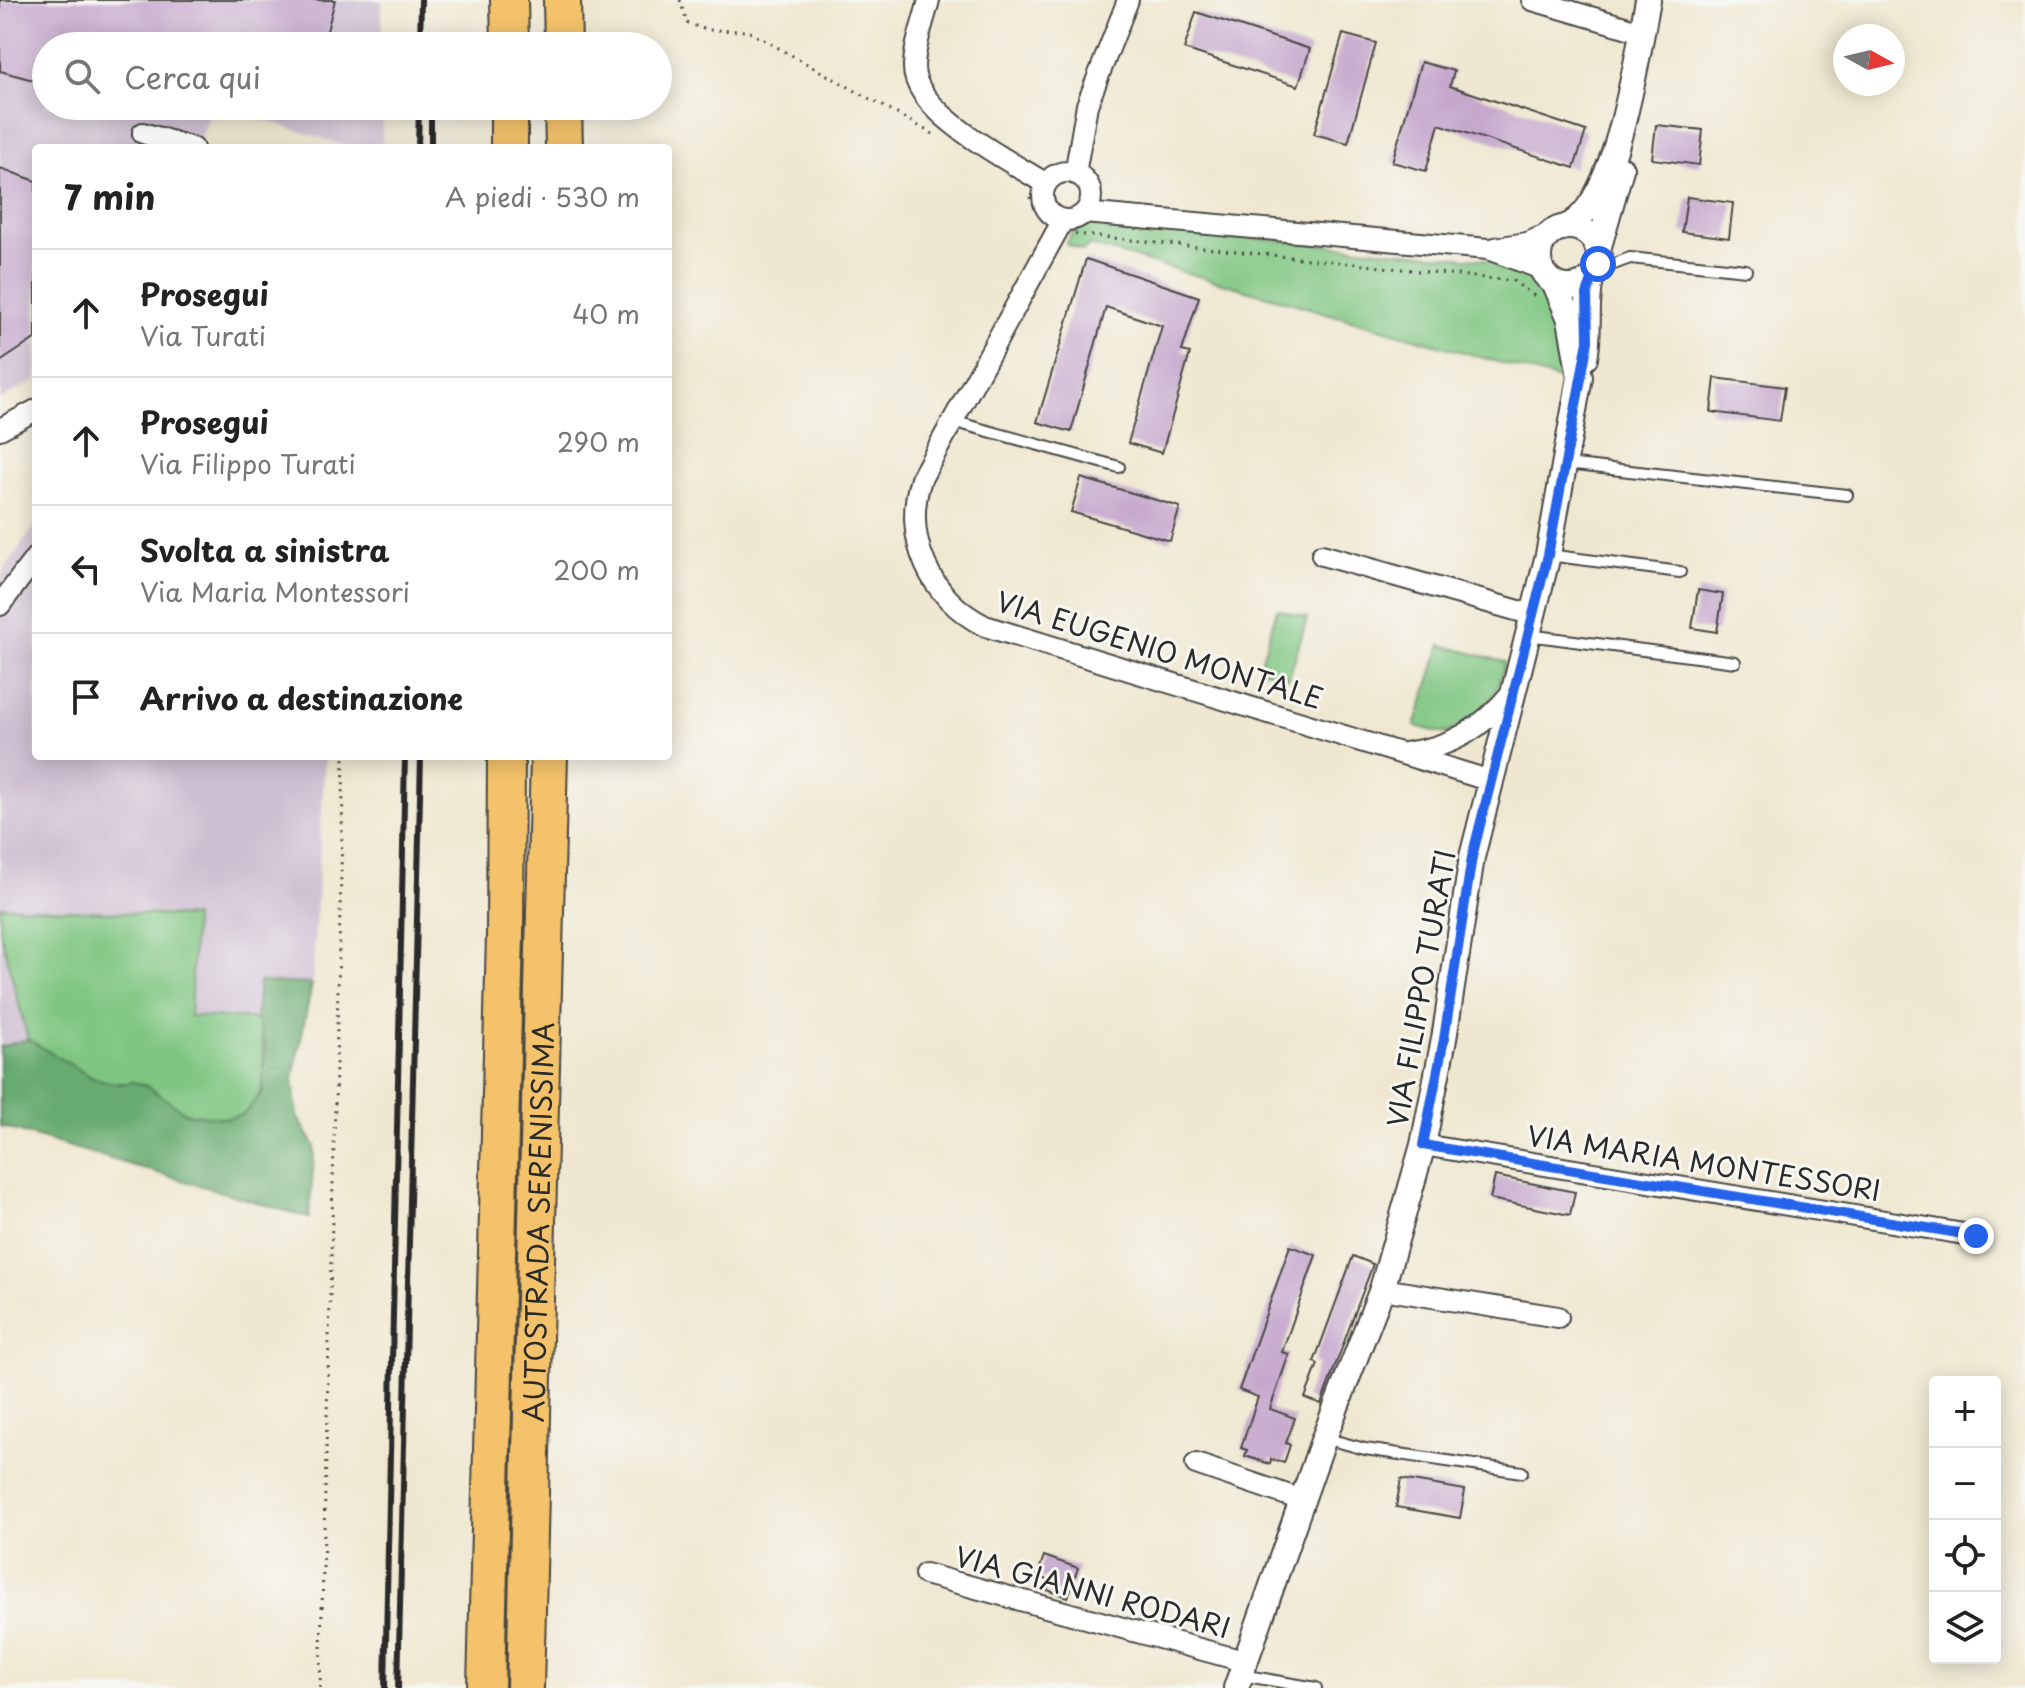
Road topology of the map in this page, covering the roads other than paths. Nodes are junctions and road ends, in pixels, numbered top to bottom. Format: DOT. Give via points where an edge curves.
graph roads {
  1 [pos="509,0"];
  2 [pos="562,0"];
  3 [pos="929,0"];
  4 [pos="1128,0"];
  5 [pos="1532,0"];
  6 [pos="1648,0"];
  7 [pos="510,32"];
  8 [pos="563,32"];
  9 [pos="1642,32"];
  10 [pos="1626,119"];
  11 [pos="509,120"];
  12 [pos="563,120"];
  13 [pos="143,133"];
  14 [pos="180,144"];
  15 [pos="509,144"];
  16 [pos="564,144"];
  17 [pos="1075,174"];
  18 [pos="1038,186"];
  19 [pos="1084,213"];
  20 [pos="1060,226"];
  21 [pos="1558,230"];
  22 [pos="1488,249"];
  23 [pos="1602,255"];
  24 [pos="1630,258"];
  25 [pos="1746,270"];
  26 [pos="1547,286"];
  27 [pos="1581,371"];
  28 [pos="32,412"];
  29 [pos="952,421"];
  30 [pos="0,429"];
  31 [pos="1566,464"];
  32 [pos="1119,467"];
  33 [pos="1847,495"];
  34 [pos="1322,555"];
  35 [pos="1548,555"];
  36 [pos="32,562"];
  37 [pos="1680,572"];
  38 [pos="0,605"];
  39 [pos="1531,625"];
  40 [pos="1735,662"];
  41 [pos="1513,692"];
  42 [pos="1401,753"];
  43 [pos="506,760"];
  44 [pos="549,760"];
  45 [pos="1491,781"];
  46 [pos="1423,1145"];
  47 [pos="1976,1236"];
  48 [pos="1382,1289"];
  49 [pos="1558,1317"];
  50 [pos="1324,1438"];
  51 [pos="1196,1464"];
  52 [pos="1522,1472"];
  53 [pos="1302,1500"];
  54 [pos="925,1574"];
  55 [pos="1241,1675"];
  56 [pos="486,1688"];
  57 [pos="525,1688"];
  58 [pos="1316,1688"];
  1 -- 7 [label="highway"];
  2 -- 8 [label="highway"];
  3 -- 18 [label="street" via="913,70 932,106"];
  4 -- 17 [label="street" via="1087,105"];
  5 -- 9 [label="street"];
  6 -- 9 [label="street"];
  9 -- 10 [label="street"];
  10 -- 21 [label="street" via="1600,185 1576,224"];
  10 -- 23 [label="street"];
  11 -- 15 [label="highway"];
  12 -- 16 [label="highway"];
  13 -- 14 [label="street"];
  17 -- 18 [label="street" via="1059,173"];
  17 -- 19 [label="street" via="1090,191"];
  18 -- 20 [label="street"];
  19 -- 20 [label="street"];
  19 -- 22 [label="street"];
  20 -- 29 [label="street, VIA EUGENIO MONTALE"];
  21 -- 22 [label="street" via="1527,243"];
  21 -- 23 [label="street" via="1581,230"];
  21 -- 26 [label="street" via="1539,253"];
  22 -- 26 [label="street"];
  23 -- 24 [label="lane"];
  23 -- 24 [label="lane"];
  23 -- 26 [label="street" via="1575,286"];
  23 -- 27 [label="street" via="1586,304 1588,341"];
  24 -- 25 [label="lane"];
  26 -- 27 [label="street, VIA FILIPPO TURATI" via="1570,319"];
  27 -- 31 [label="street, VIA FILIPPO TURATI"];
  28 -- 30 [label="street"];
  29 -- 32 [label="lane"];
  29 -- 42 [label="street, VIA EUGENIO MONTALE" via="921,479 914,524 930,574 964,614 985,626"];
  31 -- 33 [label="lane"];
  31 -- 35 [label="street, VIA FILIPPO TURATI"];
  34 -- 39 [label="street"];
  35 -- 37 [label="lane"];
  35 -- 39 [label="street, VIA FILIPPO TURATI"];
  36 -- 38 [label="street"];
  39 -- 40 [label="lane"];
  39 -- 41 [label="street, VIA FILIPPO TURATI"];
  41 -- 42 [label="street, VIA EUGENIO MONTALE" via="1467,735"];
  41 -- 45 [label="street, VIA FILIPPO TURATI"];
  42 -- 45 [label="street, VIA EUGENIO MONTALE"];
  43 -- 56 [label="highway, AUTOSTRADA SERENISSIMA"];
  44 -- 57 [label="highway, AUTOSTRADA SERENISSIMA"];
  45 -- 46 [label="street, VIA FILIPPO TURATI" via="1472,857"];
  46 -- 47 [label="street, VIA MARIA MONTESSORI"];
  46 -- 48 [label="street, VIA FILIPPO TURATI"];
  48 -- 49 [label="street"];
  48 -- 50 [label="street, VIA FILIPPO TURATI"];
  50 -- 52 [label="lane"];
  50 -- 53 [label="street, VIA FILIPPO TURATI"];
  51 -- 53 [label="street"];
  53 -- 55 [label="street, VIA FILIPPO TURATI"];
  54 -- 55 [label="street, VIA GIANNI RODARI"];
  55 -- 58 [label="lane"];
}
